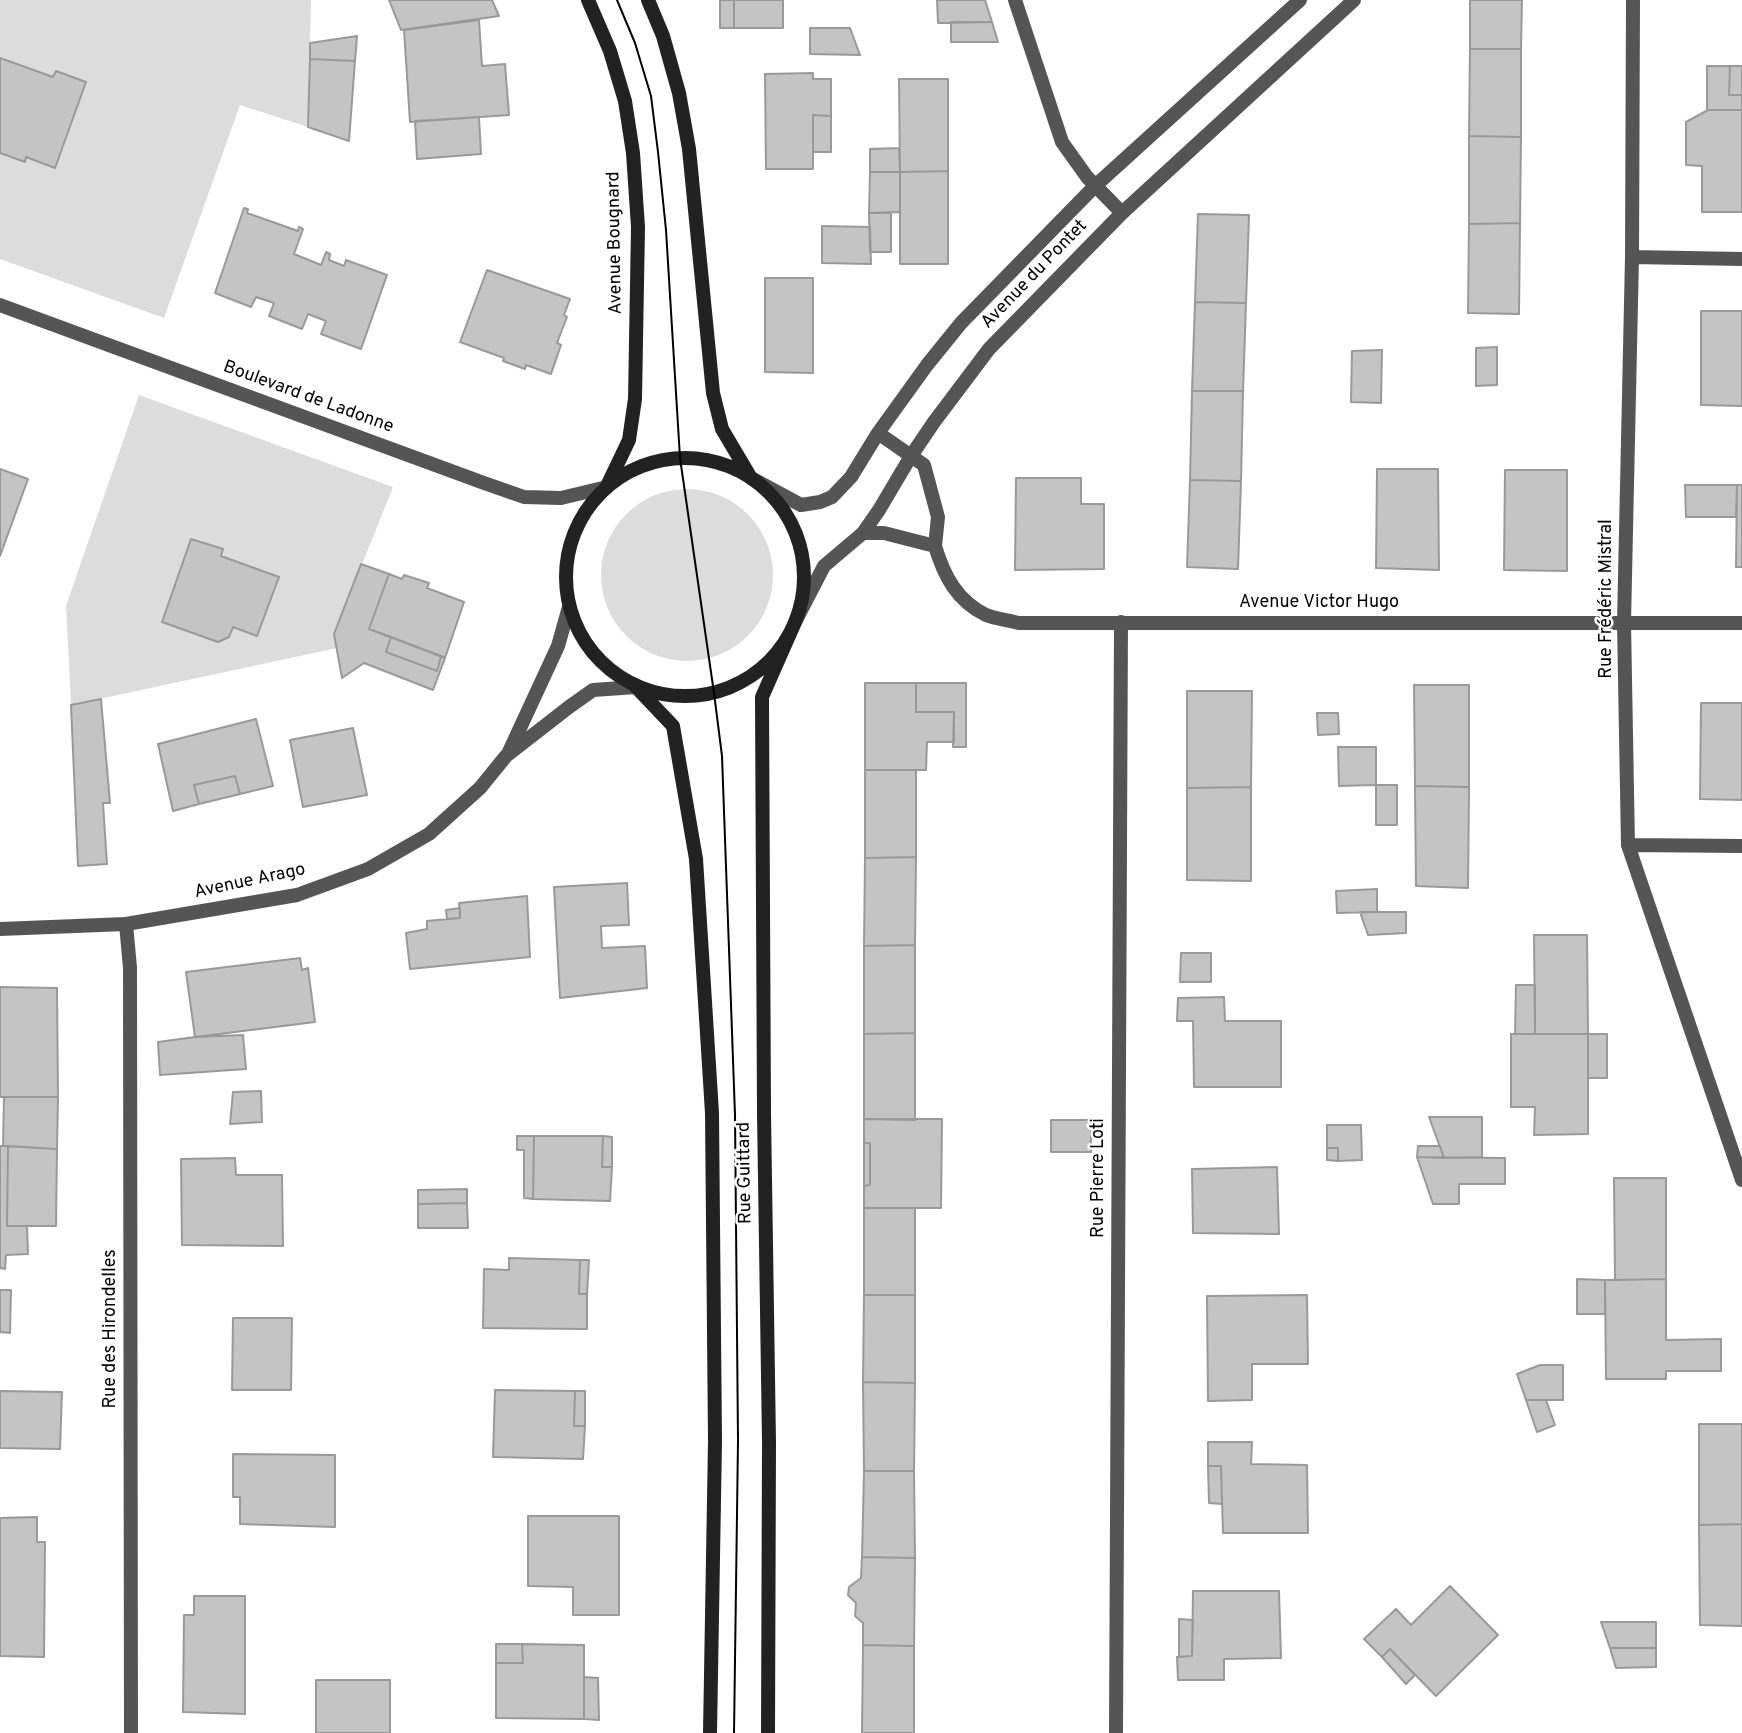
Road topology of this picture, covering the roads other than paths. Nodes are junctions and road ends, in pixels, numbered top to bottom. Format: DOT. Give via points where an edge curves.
graph roads {
  1 [pos="588,0"];
  2 [pos="648,0"];
  3 [pos="1014,0"];
  4 [pos="1300,0"];
  5 [pos="1354,0"];
  6 [pos="1633,0"];
  7 [pos="1095,186"];
  8 [pos="1122,213"];
  9 [pos="1632,257"];
  10 [pos="1742,259"];
  11 [pos="0,305"];
  12 [pos="878,433"];
  13 [pos="911,456"];
  14 [pos="751,478"];
  15 [pos="607,487"];
  16 [pos="863,533"];
  17 [pos="935,546"];
  18 [pos="569,607"];
  19 [pos="796,620"];
  20 [pos="1121,622"];
  21 [pos="1624,623"];
  22 [pos="1742,623"];
  23 [pos="636,687"];
  24 [pos="506,756"];
  25 [pos="1628,845"];
  26 [pos="1742,846"];
  27 [pos="126,924"];
  28 [pos="0,929"];
  29 [pos="1742,1180"];
  30 [pos="131,1733"];
  31 [pos="710,1733"];
  32 [pos="768,1733"];
  33 [pos="1116,1733"];
  1 -- 15 [label="main road, Avenue Bougnard" via="625,101 638,227 635,399 629,440"];
  2 -- 14 [label="main road" via="679,93 689,149 713,393 722,429"];
  3 -- 7 [label="street" via="1062,142"];
  4 -- 7 [label="street, Avenue du Pontet"];
  5 -- 8 [label="street, Avenue du Pontet"];
  6 -- 9 [label="street, Rue Frédéric Mistral"];
  7 -- 8 [label="street"];
  7 -- 12 [label="street, Avenue du Pontet" via="961,323"];
  8 -- 13 [label="street, Avenue du Pontet" via="989,349"];
  9 -- 10 [label="street"];
  9 -- 21 [label="street, Rue Frédéric Mistral"];
  11 -- 15 [label="street, Boulevard de Ladonne" via="524,497 561,498"];
  12 -- 13 [label="street, Avenue Victor Hugo"];
  12 -- 14 [label="street, Avenue du Pontet" via="851,477 832,497 820,502 802,505"];
  13 -- 16 [label="street, Avenue du Pontet"];
  13 -- 17 [label="street, Avenue Victor Hugo" via="924,465 938,517"];
  14 -- 15 [label="main road" via="717,462 680,458 641,466"];
  14 -- 19 [label="main road" via="780,506 799,541 804,580"];
  15 -- 18 [label="main road" via="585,511 571,542 566,574"];
  16 -- 17 [label="street" via="884,533"];
  16 -- 19 [label="street, Avenue du Pontet" via="824,566"];
  17 -- 20 [label="street, Avenue Victor Hugo" via="951,585 966,602 988,615 1019,623"];
  18 -- 23 [label="main road" via="583,640 606,667"];
  18 -- 24 [label="street, Avenue Arago" via="558,646"];
  19 -- 23 [label="main road" via="778,652 750,678 714,693 675,697"];
  19 -- 32 [label="main road, Rue Guittard" via="762,697"];
  20 -- 21 [label="street, Avenue Victor Hugo"];
  20 -- 33 [label="street, Rue Pierre Loti"];
  21 -- 22 [label="street, Avenue Victor Hugo"];
  21 -- 25 [label="street, Rue Frédéric Mistral"];
  23 -- 24 [label="street, Avenue Arago" via="593,690"];
  23 -- 31 [label="main road, Rue Guittard" via="673,726 696,859 712,1113 715,1441"];
  24 -- 27 [label="street, Avenue Arago" via="480,788 429,834 368,869 297,895"];
  25 -- 26 [label="street"];
  25 -- 29 [label="street, Rue Frédéric Mistral"];
  27 -- 28 [label="street, Avenue Arago"];
  27 -- 30 [label="street, Rue des Hirondelles" via="130,968"];
}
